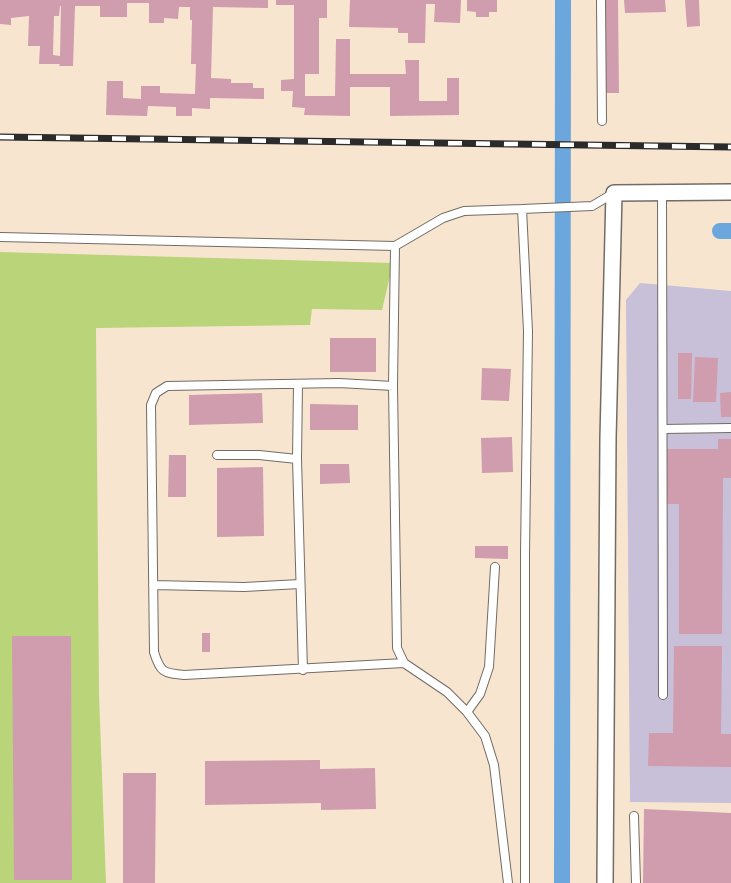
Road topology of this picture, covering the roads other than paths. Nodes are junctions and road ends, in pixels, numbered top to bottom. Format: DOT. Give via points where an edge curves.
graph roads {
  1 [pos="601,0"];
  2 [pos="602,121"];
  3 [pos="662,191"];
  4 [pos="731,192"];
  5 [pos="614,193"];
  6 [pos="522,209"];
  7 [pos="0,237"];
  8 [pos="395,246"];
  9 [pos="298,384"];
  10 [pos="393,386"];
  11 [pos="731,428"];
  12 [pos="663,429"];
  13 [pos="217,455"];
  14 [pos="297,459"];
  15 [pos="495,567"];
  16 [pos="153,585"];
  17 [pos="300,585"];
  18 [pos="404,663"];
  19 [pos="303,670"];
  20 [pos="663,694"];
  21 [pos="467,712"];
  22 [pos="634,816"];
  23 [pos="508,883"];
  24 [pos="525,883"];
  25 [pos="605,883"];
  26 [pos="636,883"];
  1 -- 2 [label="lane"];
  3 -- 4 [label="street"];
  3 -- 5 [label="street"];
  3 -- 12 [label="lane"];
  5 -- 6 [label="lane" via="592,206"];
  5 -- 25 [label="street"];
  6 -- 8 [label="lane" via="464,211 443,218"];
  6 -- 24 [label="lane" via="528,331"];
  7 -- 8 [label="lane"];
  8 -- 10 [label="lane"];
  9 -- 10 [label="lane"];
  9 -- 14 [label="lane"];
  9 -- 16 [label="lane" via="167,386 156,393 151,405"];
  10 -- 18 [label="lane" via="397,648"];
  11 -- 12 [label="lane"];
  12 -- 20 [label="lane"];
  13 -- 14 [label="lane"];
  14 -- 17 [label="lane"];
  15 -- 21 [label="lane" via="489,667 480,694"];
  16 -- 17 [label="lane"];
  16 -- 19 [label="lane" via="154,652 158,666 167,674"];
  17 -- 19 [label="lane"];
  18 -- 19 [label="lane"];
  18 -- 21 [label="lane" via="447,692"];
  21 -- 23 [label="lane" via="484,736 494,765"];
  22 -- 26 [label="lane"];
}
